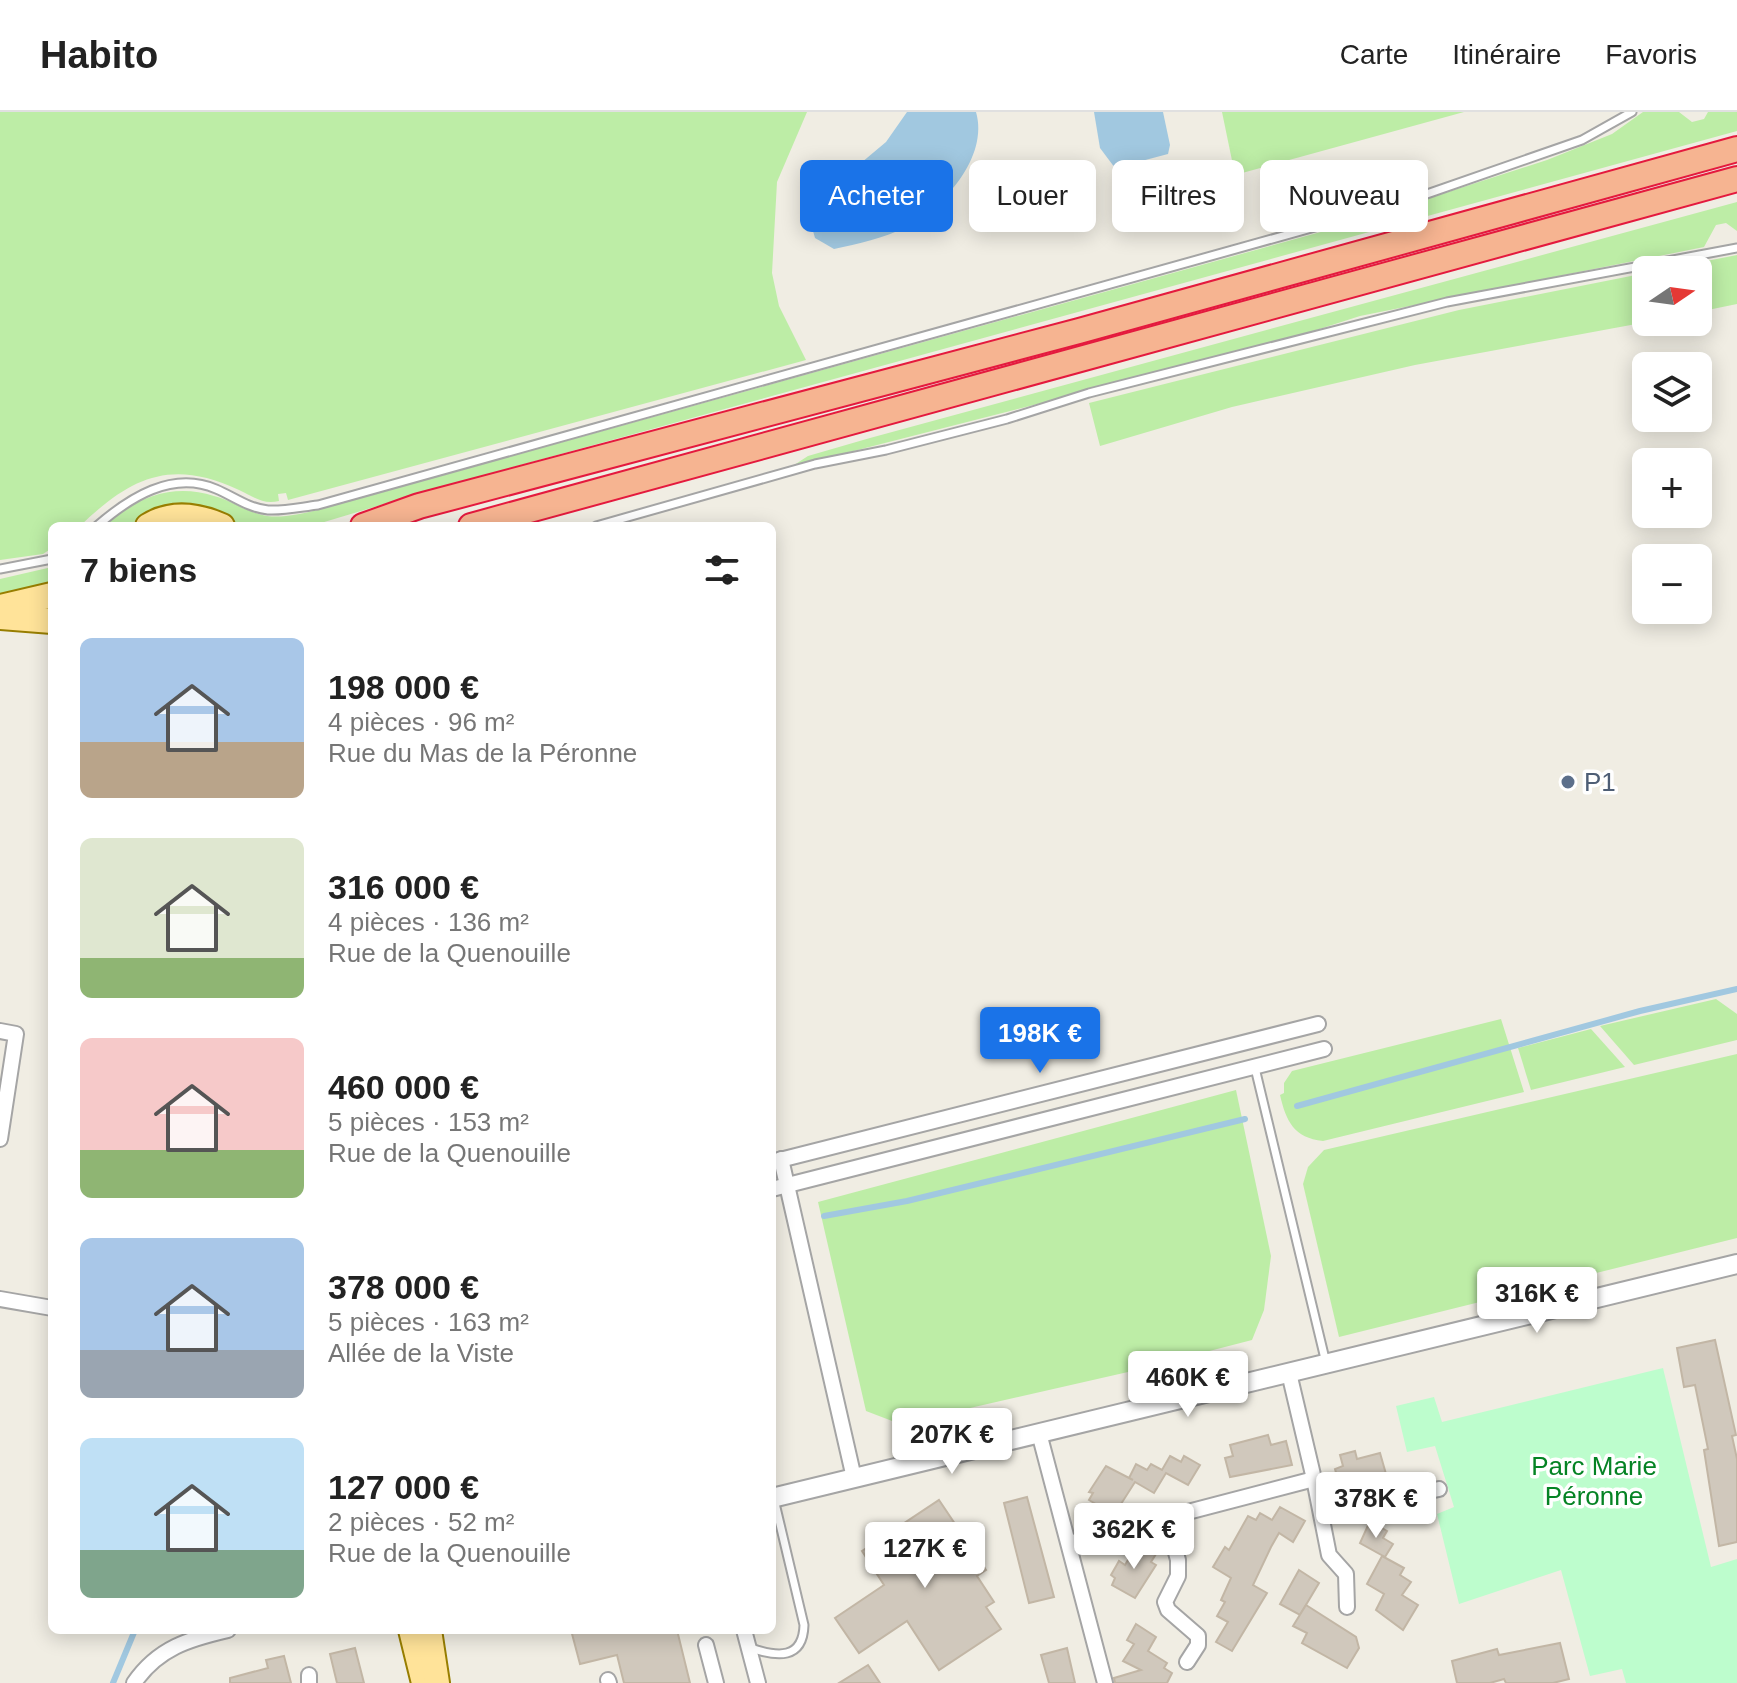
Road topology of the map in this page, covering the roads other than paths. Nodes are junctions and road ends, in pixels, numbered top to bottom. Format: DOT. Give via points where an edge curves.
graph roads {
  1 [pos="1632,112"];
  2 [pos="1737,149"];
  3 [pos="1737,179"];
  4 [pos="1737,248"];
  5 [pos="102,522"];
  6 [pos="159,522"];
  7 [pos="212,522"];
  8 [pos="374,522"];
  9 [pos="486,522"];
  10 [pos="610,522"];
  11 [pos="48,560"];
  12 [pos="0,569"];
  13 [pos="48,596"];
  14 [pos="0,607"];
  15 [pos="0,617"];
  16 [pos="48,621"];
  17 [pos="1318,1024"];
  18 [pos="0,1031"];
  19 [pos="1324,1049"];
  20 [pos="1255,1065"];
  21 [pos="0,1139"];
  22 [pos="777,1161"];
  23 [pos="779,1187"];
  24 [pos="1737,1264"];
  25 [pos="0,1299"];
  26 [pos="48,1307"];
  27 [pos="1326,1364"];
  28 [pos="1289,1373"];
  29 [pos="1039,1433"];
  30 [pos="854,1478"];
  31 [pos="1314,1479"];
  32 [pos="1439,1489"];
  33 [pos="776,1496"];
  34 [pos="776,1509"];
  35 [pos="1323,1513"];
  36 [pos="1166,1516"];
  37 [pos="1069,1543"];
  38 [pos="1347,1607"];
  39 [pos="210,1634"];
  40 [pos="412,1634"];
  41 [pos="430,1634"];
  42 [pos="745,1634"];
  43 [pos="706,1645"];
  44 [pos="749,1648"];
  45 [pos="1187,1662"];
  46 [pos="134,1683"];
  47 [pos="424,1683"];
  48 [pos="437,1683"];
  49 [pos="716,1683"];
  50 [pos="758,1683"];
  51 [pos="1105,1683"];
  1 -- 5 [label="lane" via="1582,140 1401,203 318,505 267,510 213,487 182,482 128,500"];
  2 -- 8 [label="highway"];
  3 -- 9 [label="highway"];
  4 -- 10 [label="lane" via="1447,302 1089,393 1007,419 815,464"];
  6 -- 7 [label="main road" via="179,515"];
  11 -- 12 [label="lane"];
  13 -- 14 [label="main road"];
  15 -- 16 [label="main road"];
  17 -- 22 [label="street"];
  18 -- 21 [label="street" via="16,1034"];
  19 -- 20 [label="street"];
  20 -- 23 [label="street"];
  20 -- 27 [label="lane"];
  22 -- 23 [label="street"];
  23 -- 30 [label="street"];
  24 -- 27 [label="street"];
  25 -- 26 [label="street"];
  27 -- 28 [label="street"];
  28 -- 29 [label="street"];
  28 -- 31 [label="street"];
  29 -- 30 [label="street"];
  29 -- 37 [label="street"];
  30 -- 33 [label="street"];
  31 -- 35 [label="street"];
  31 -- 36 [label="street"];
  32 -- 35 [label="street"];
  34 -- 44 [label="lane" via="804,1639 780,1655"];
  35 -- 38 [label="street" via="1329,1555 1346,1574"];
  36 -- 37 [label="street"];
  36 -- 45 [label="street" via="1178,1576 1165,1602 1198,1636"];
  37 -- 51 [label="street"];
  39 -- 46 [label="street" via="169,1648"];
  40 -- 47 [label="main road"];
  41 -- 48 [label="main road"];
  42 -- 44 [label="street"];
  43 -- 49 [label="street"];
  44 -- 50 [label="street"];
}
